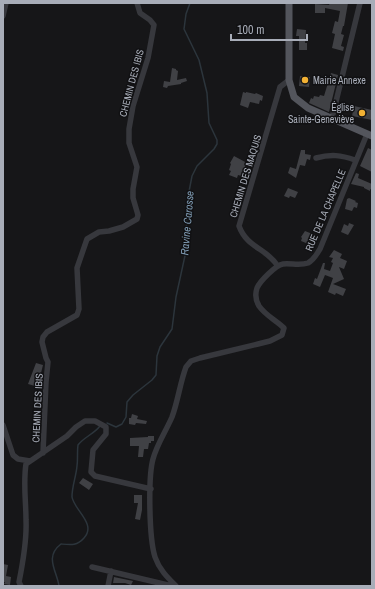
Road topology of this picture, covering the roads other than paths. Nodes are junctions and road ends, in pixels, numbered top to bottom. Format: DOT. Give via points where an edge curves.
graph roads {
  1 [pos="6,3"];
  2 [pos="137,3"];
  3 [pos="289,3"];
  4 [pos="360,3"];
  5 [pos="3,16"];
  6 [pos="289,80"];
  7 [pos="332,118"];
  8 [pos="371,135"];
  9 [pos="316,158"];
  10 [pos="355,160"];
  11 [pos="278,266"];
  12 [pos="3,425"];
  13 [pos="44,453"];
  14 [pos="30,461"];
  15 [pos="151,489"];
  16 [pos="92,567"];
  17 [pos="111,570"];
  18 [pos="19,585"];
  19 [pos="108,586"];
  20 [pos="172,586"];
  21 [pos="176,586"];
  1 -- 5 [label="street"];
  2 -- 13 [label="street, CHEMIN DES IBIS" via="140,13 154,25 129,129 129,143 137,167 133,198 138,215 137,219 130,223 109,231 98,232 87,239 77,268 79,309 76,315 42,337 48,362"];
  3 -- 6 [label="main road"];
  4 -- 7 [label="street"];
  6 -- 7 [label="main road" via="294,97 308,108"];
  6 -- 11 [label="street, CHEMIN DES MAQUIS" via="280,87 239,226 250,243 273,259"];
  7 -- 8 [label="main road"];
  8 -- 10 [label="street, RUE DE LA CHAPELLE"];
  9 -- 10 [label="street, RUE DE LA CHAPELLE" via="335,154"];
  10 -- 11 [label="street, RUE DE LA CHAPELLE" via="320,249 314,258 306,263"];
  11 -- 15 [label="street" via="257,288 256,297 264,313 284,328 282,335 270,341 191,361 180,382 172,417 153,460"];
  12 -- 14 [label="street" via="13,455 18,459"];
  13 -- 14 [label="street"];
  13 -- 15 [label="street" via="85,421 95,421 106,427 106,434 93,450 91,472 95,476"];
  14 -- 18 [label="street" via="26,464 24,476 25,545"];
  15 -- 21 [label="street" via="151,536 155,557 164,574"];
  16 -- 17 [label="street"];
  17 -- 19 [label="street"];
  17 -- 20 [label="street"];
}
